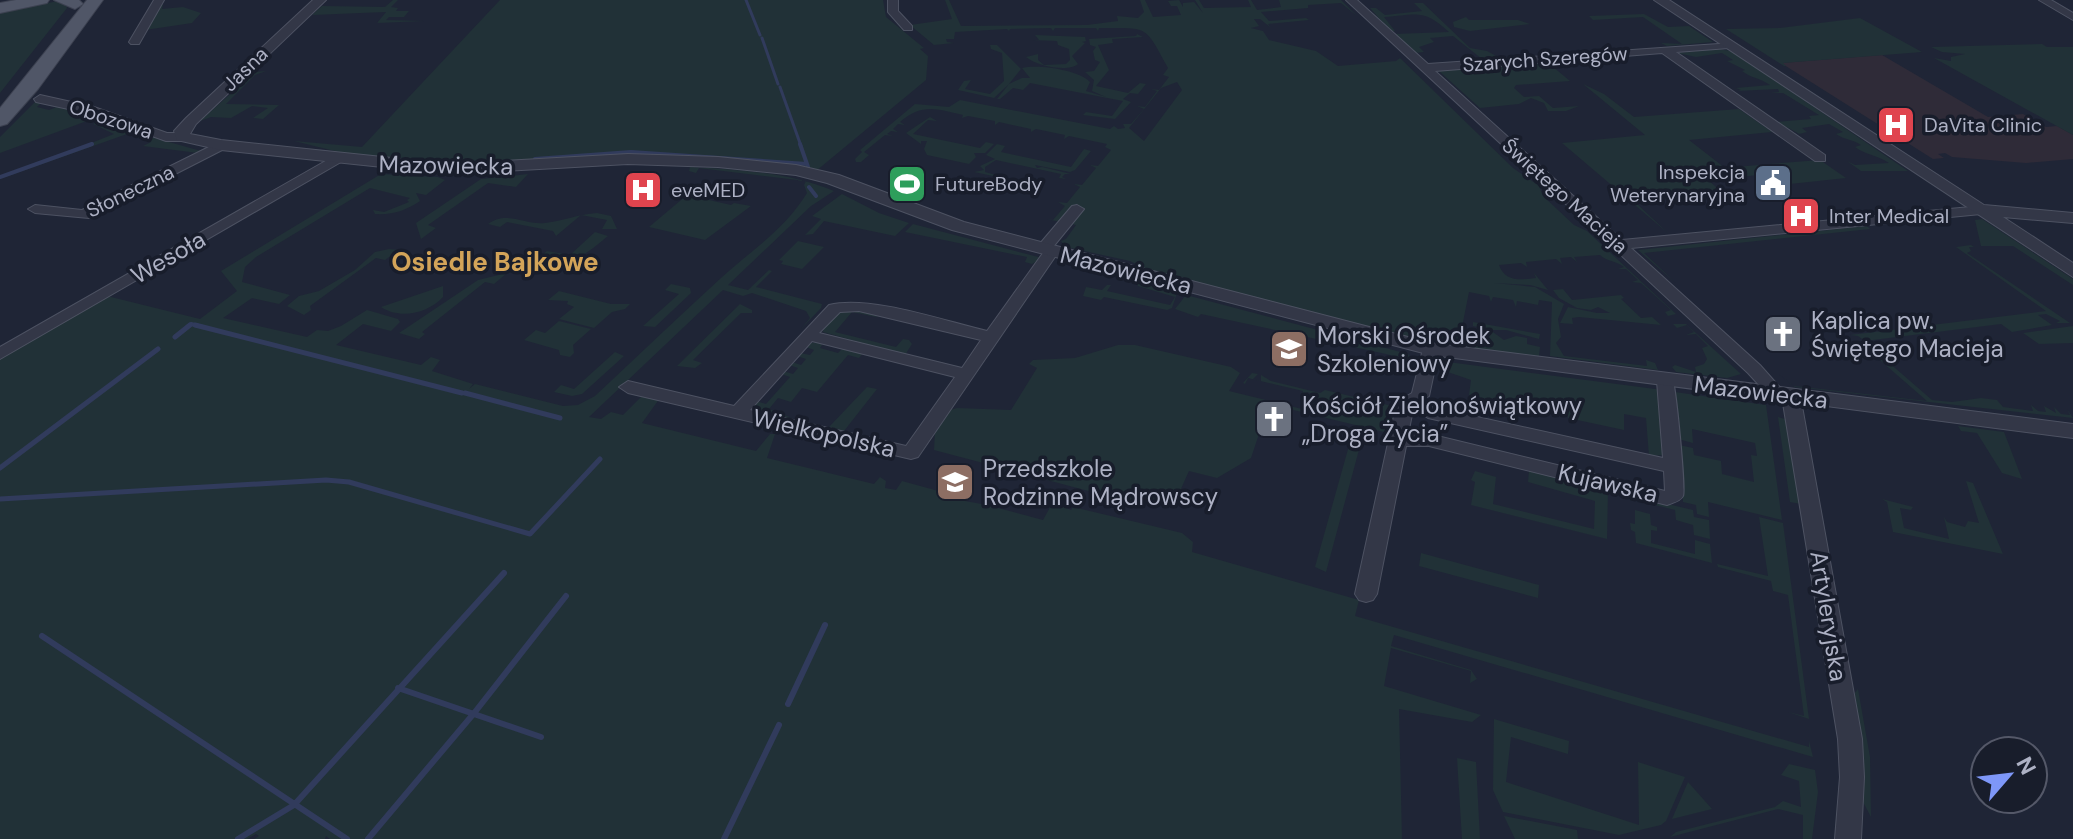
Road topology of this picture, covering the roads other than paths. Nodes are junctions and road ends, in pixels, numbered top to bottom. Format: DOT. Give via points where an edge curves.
graph roads {
  1 [pos="16,0"];
  2 [pos="26,0"];
  3 [pos="41,0"];
  4 [pos="159,0"];
  5 [pos="893,0"];
  6 [pos="1351,0"];
  7 [pos="2044,0"];
  8 [pos="317,1"];
  9 [pos="1664,1"];
  10 [pos="84,2"];
  11 [pos="0,7"];
  12 [pos="2073,17"];
  13 [pos="908,28"];
  14 [pos="135,42"];
  15 [pos="1729,45"];
  16 [pos="1665,50"];
  17 [pos="1424,68"];
  18 [pos="0,99"];
  19 [pos="40,99"];
  20 [pos="0,120"];
  21 [pos="183,137"];
  22 [pos="221,145"];
  23 [pos="1820,158"];
  24 [pos="336,159"];
  25 [pos="35,209"];
  26 [pos="1077,209"];
  27 [pos="1981,210"];
  28 [pos="2073,218"];
  29 [pos="1619,245"];
  30 [pos="1047,250"];
  31 [pos="2073,271"];
  32 [pos="808,335"];
  33 [pos="990,337"];
  34 [pos="1431,349"];
  35 [pos="0,354"];
  36 [pos="1665,370"];
  37 [pos="964,374"];
  38 [pos="628,387"];
  39 [pos="1784,394"];
  40 [pos="1424,404"];
  41 [pos="742,414"];
  42 [pos="2073,431"];
  43 [pos="1398,439"];
  44 [pos="1429,440"];
  45 [pos="1673,465"];
  46 [pos="1366,594"];
  47 [pos="1848,839"];
  1 -- 11 [label="street"];
  2 -- 11 [label="street"];
  3 -- 11 [label="main road"];
  4 -- 14 [label="street"];
  5 -- 13 [label="street" via="893,12"];
  6 -- 17 [label="street, Świętego Macieja"];
  7 -- 12 [label="street"];
  8 -- 21 [label="street, Jasna" via="188,123"];
  9 -- 15 [label="street"];
  10 -- 18 [label="main road"];
  10 -- 20 [label="main road" via="31,85"];
  15 -- 16 [label="street, Szarych Szeregów"];
  15 -- 27 [label="street"];
  16 -- 17 [label="street, Szarych Szeregów"];
  16 -- 23 [label="street"];
  17 -- 29 [label="street, Świętego Macieja"];
  19 -- 21 [label="street, Obozowa" via="166,137"];
  21 -- 22 [label="street, Mazowiecka"];
  22 -- 24 [label="street, Mazowiecka"];
  22 -- 25 [label="street, Słoneczna" via="84,215"];
  24 -- 30 [label="street, Mazowiecka" via="458,170 628,159 763,166 825,177 938,220"];
  24 -- 35 [label="street, Wesoła"];
  26 -- 30 [label="street, Wielkopolska"];
  27 -- 28 [label="street"];
  27 -- 29 [label="street"];
  27 -- 31 [label="street"];
  29 -- 39 [label="street, Świętego Macieja"];
  30 -- 33 [label="street, Wielkopolska"];
  30 -- 34 [label="street, Mazowiecka"];
  32 -- 33 [label="street, Wielkopolska" via="835,308 859,306"];
  32 -- 37 [label="street"];
  32 -- 41 [label="street, Wielkopolska"];
  33 -- 37 [label="street, Wielkopolska"];
  34 -- 36 [label="street, Mazowiecka"];
  34 -- 40 [label="street"];
  36 -- 39 [label="street, Mazowiecka"];
  36 -- 45 [label="street, Kujawska"];
  37 -- 41 [label="street, Wielkopolska" via="911,453"];
  38 -- 41 [label="street, Wielkopolska"];
  39 -- 42 [label="street, Mazowiecka"];
  39 -- 47 [label="street, Artyleryjska" via="1850,739"];
  40 -- 43 [label="street" via="1406,402"];
  40 -- 44 [label="street"];
  40 -- 45 [label="street" via="1648,463"];
  43 -- 44 [label="street, Kujawska"];
  43 -- 46 [label="street"];
  44 -- 45 [label="street, Kujawska" via="1667,498 1675,494"];
}
